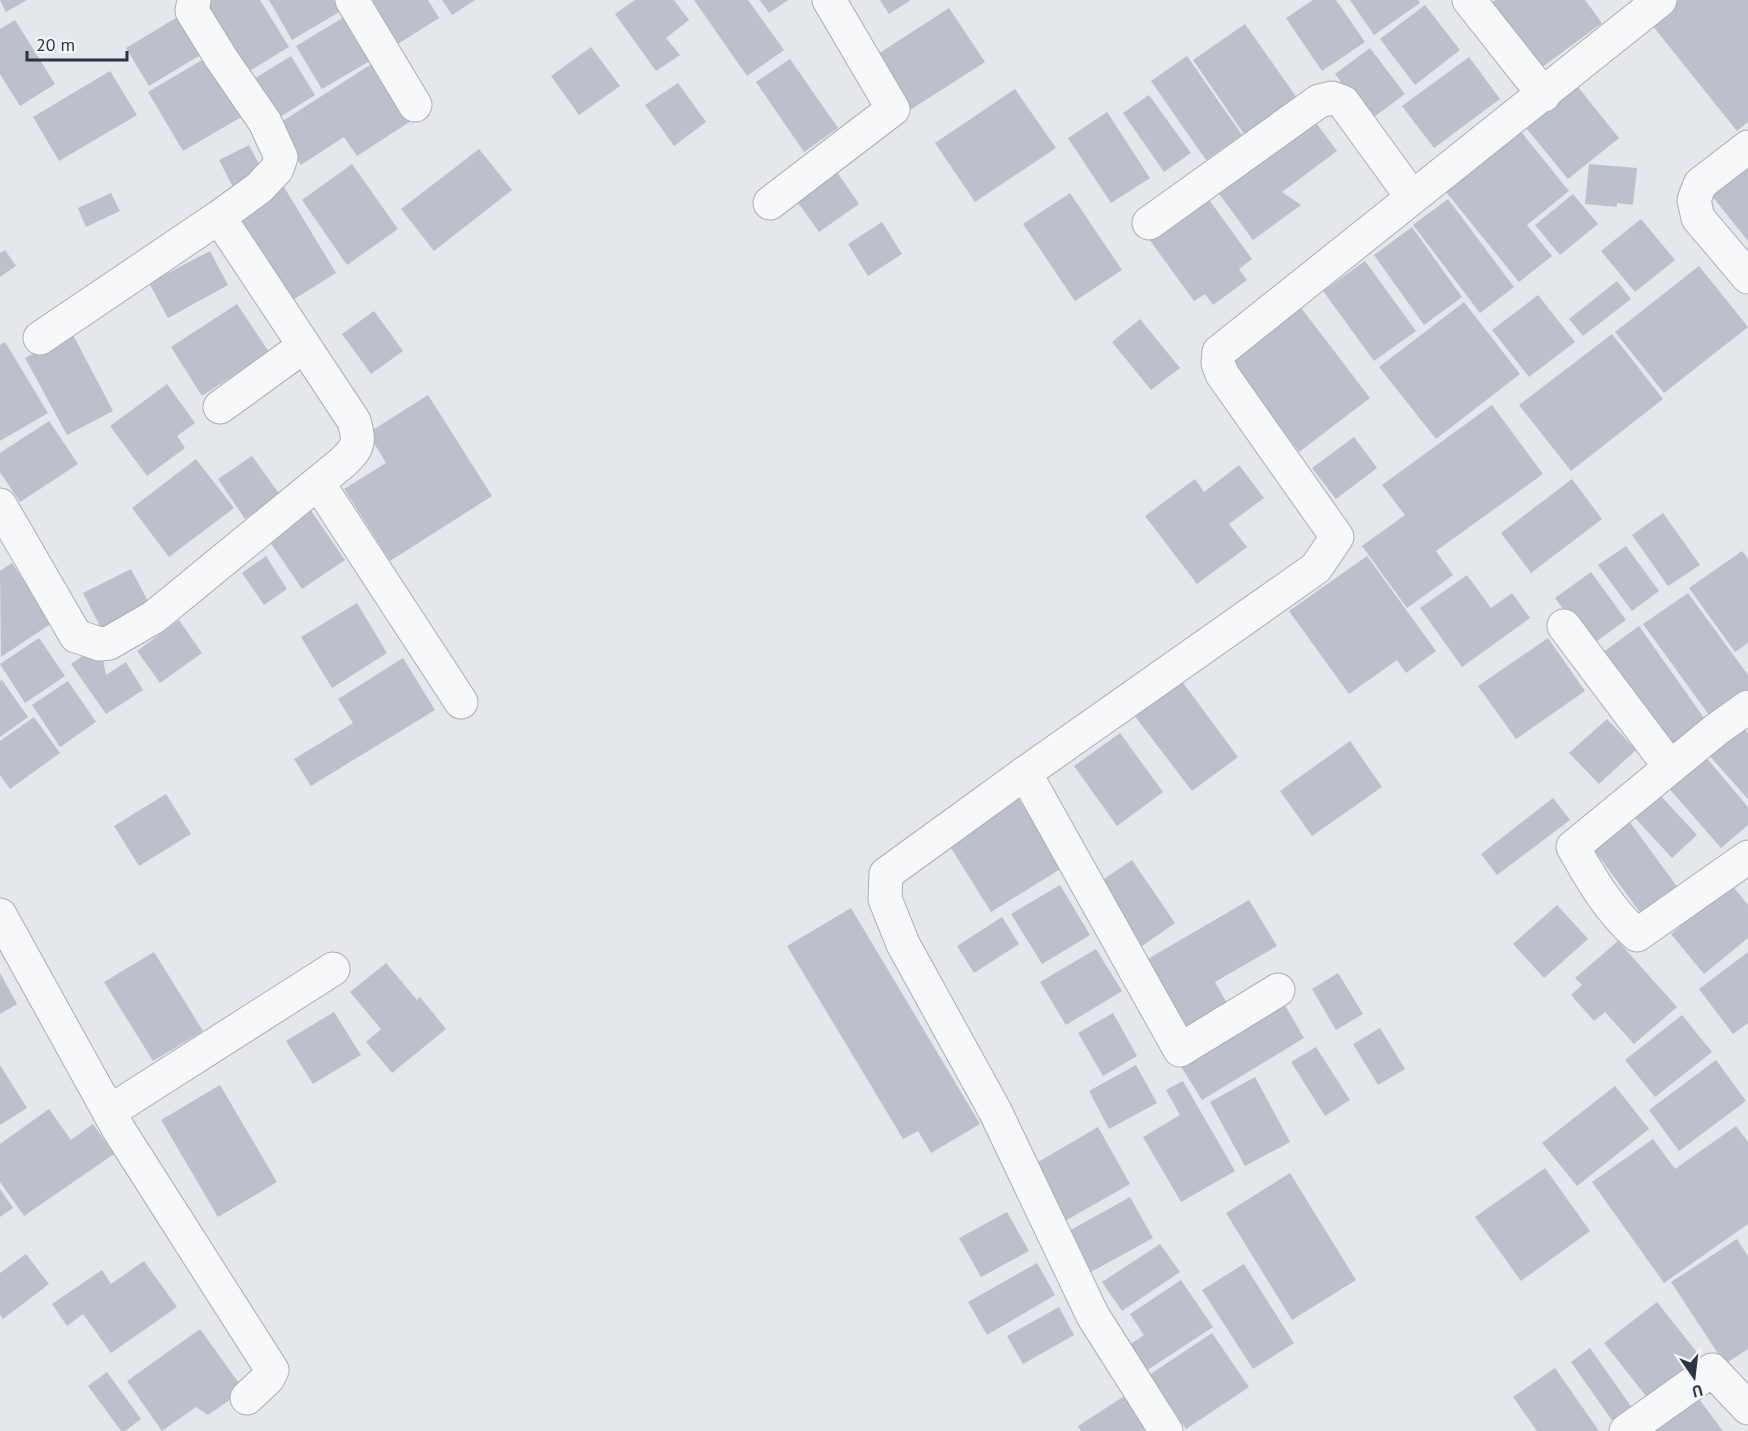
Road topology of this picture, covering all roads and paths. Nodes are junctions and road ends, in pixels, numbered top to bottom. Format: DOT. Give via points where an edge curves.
graph roads {
  1 [pos="194,0"];
  2 [pos="352,0"];
  3 [pos="829,0"];
  4 [pos="1469,0"];
  5 [pos="1660,0"];
  6 [pos="1544,95"];
  7 [pos="415,105"];
  8 [pos="1748,147"];
  9 [pos="1412,197"];
  10 [pos="770,203"];
  11 [pos="219,217"];
  12 [pos="1149,223"];
  13 [pos="1748,277"];
  14 [pos="40,338"];
  15 [pos="304,346"];
  16 [pos="220,407"];
  17 [pos="318,483"];
  18 [pos="0,505"];
  19 [pos="1564,626"];
  20 [pos="461,702"];
  21 [pos="1748,707"];
  22 [pos="1670,766"];
  23 [pos="1025,773"];
  24 [pos="1748,857"];
  25 [pos="0,915"];
  26 [pos="333,969"];
  27 [pos="1278,990"];
  28 [pos="109,1112"];
  29 [pos="247,1398"];
  30 [pos="1748,1408"];
  31 [pos="1166,1431"];
  32 [pos="1626,1431"];
  1 -- 11 [label="street" via="192,11 265,122 281,158 277,170 259,188"];
  2 -- 7 [label="street"];
  3 -- 10 [label="street" via="894,109"];
  4 -- 6 [label="street"];
  5 -- 6 [label="street"];
  6 -- 9 [label="street"];
  8 -- 13 [label="street" via="1700,184 1694,200 1698,218"];
  9 -- 12 [label="street" via="1343,102 1332,98 1319,101"];
  9 -- 23 [label="street" via="1219,352 1222,374 1337,537 1316,568"];
  11 -- 14 [label="street"];
  11 -- 15 [label="street"];
  15 -- 16 [label="street"];
  15 -- 17 [label="street" via="354,421 358,436 356,450"];
  17 -- 18 [label="street" via="154,617 109,643 100,644 76,636"];
  17 -- 20 [label="street"];
  19 -- 22 [label="street"];
  21 -- 22 [label="street"];
  22 -- 24 [label="street" via="1573,847 1595,888 1625,924 1637,934"];
  23 -- 27 [label="street" via="1180,1050"];
  23 -- 31 [label="street" via="886,874 885,899 903,944 994,1111 1093,1316"];
  25 -- 28 [label="street"];
  26 -- 28 [label="street"];
  28 -- 29 [label="street" via="272,1370"];
  30 -- 32 [label="street" via="1712,1370"];
}
